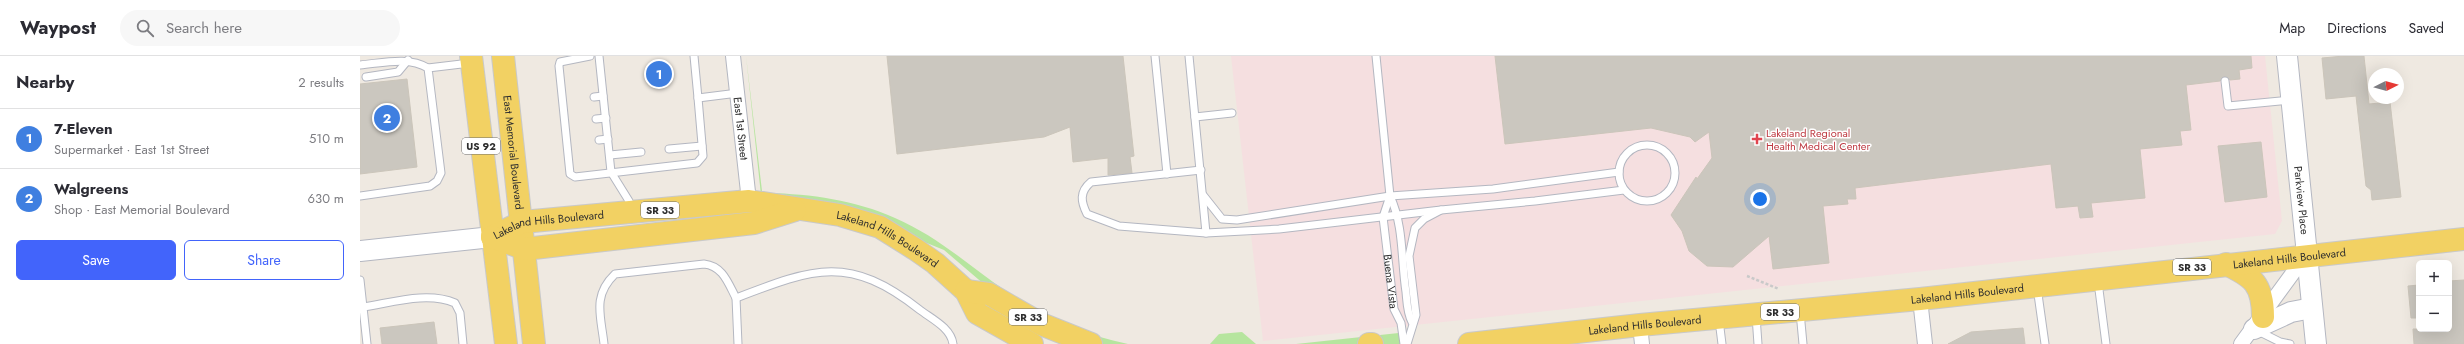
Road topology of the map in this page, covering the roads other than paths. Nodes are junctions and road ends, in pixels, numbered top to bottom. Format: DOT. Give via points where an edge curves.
graph roads {
  1 [pos="503,56"];
  2 [pos="590,56"];
  3 [pos="599,56"];
  4 [pos="694,56"];
  5 [pos="733,56"];
  6 [pos="1155,56"];
  7 [pos="1189,56"];
  8 [pos="1376,56"];
  9 [pos="2286,56"];
  10 [pos="408,60"];
  11 [pos="472,60"];
  12 [pos="360,65"];
  13 [pos="428,68"];
  14 [pos="366,77"];
  15 [pos="2225,80"];
  16 [pos="738,93"];
  17 [pos="603,96"];
  18 [pos="594,97"];
  19 [pos="698,98"];
  20 [pos="2291,100"];
  21 [pos="1232,113"];
  22 [pos="1195,117"];
  23 [pos="606,118"];
  24 [pos="596,119"];
  25 [pos="608,139"];
  26 [pos="599,140"];
  27 [pos="575,144"];
  28 [pos="567,145"];
  29 [pos="702,146"];
  30 [pos="669,149"];
  31 [pos="641,152"];
  32 [pos="610,155"];
  33 [pos="1201,170"];
  34 [pos="611,172"];
  35 [pos="1619,172"];
  36 [pos="1167,174"];
  37 [pos="1624,190"];
  38 [pos="1203,195"];
  39 [pos="360,196"];
  40 [pos="1390,196"];
  41 [pos="749,201"];
  42 [pos="798,209"];
  43 [pos="1441,210"];
  44 [pos="632,213"];
  45 [pos="1399,215"];
  46 [pos="1383,217"];
  47 [pos="522,222"];
  48 [pos="1206,233"];
  49 [pos="492,237"];
  50 [pos="2464,239"];
  51 [pos="525,249"];
  52 [pos="360,251"];
  53 [pos="2306,255"];
  54 [pos="2226,264"];
  55 [pos="2097,278"];
  56 [pos="360,280"];
  57 [pos="2037,285"];
  58 [pos="966,291"];
  59 [pos="736,298"];
  60 [pos="1920,298"];
  61 [pos="363,307"];
  62 [pos="2312,308"];
  63 [pos="1800,310"];
  64 [pos="1755,314"];
  65 [pos="1719,318"];
  66 [pos="1412,322"];
  67 [pos="2258,323"];
  68 [pos="1641,334"];
  69 [pos="1563,339"];
  70 [pos="1517,341"];
  71 [pos="367,344"];
  72 [pos="463,344"];
  73 [pos="506,344"];
  74 [pos="534,344"];
  75 [pos="604,344"];
  76 [pos="738,344"];
  77 [pos="953,344"];
  78 [pos="1031,344"];
  79 [pos="1091,344"];
  80 [pos="1369,344"];
  81 [pos="1372,344"];
  82 [pos="1406,344"];
  83 [pos="1470,344"];
  84 [pos="1722,344"];
  85 [pos="1758,344"];
  86 [pos="1803,344"];
  87 [pos="1925,344"];
  88 [pos="2045,344"];
  89 [pos="2106,344"];
  90 [pos="2241,344"];
  91 [pos="2290,344"];
  92 [pos="2316,344"];
  1 -- 47 [label="main road, East Memorial Boulevard / US 92"];
  2 -- 28 [label="lane" via="560,62 567,101"];
  3 -- 17 [label="lane"];
  4 -- 19 [label="lane"];
  5 -- 16 [label="street, East 1st Street"];
  6 -- 36 [label="lane"];
  7 -- 22 [label="lane"];
  8 -- 40 [label="lane"];
  9 -- 20 [label="street, Parkview Place"];
  10 -- 12 [label="lane"];
  10 -- 13 [label="lane" via="418,61"];
  10 -- 14 [label="lane" via="398,72"];
  11 -- 13 [label="lane"];
  11 -- 49 [label="main road, US 92"];
  13 -- 39 [label="lane" via="441,173 437,181 430,186"];
  15 -- 20 [label="lane" via="2228,106"];
  16 -- 19 [label="lane"];
  16 -- 41 [label="street, East 1st Street"];
  17 -- 18 [label="lane"];
  17 -- 23 [label="lane"];
  19 -- 29 [label="lane"];
  20 -- 53 [label="street, Parkview Place"];
  21 -- 22 [label="lane"];
  22 -- 33 [label="lane"];
  23 -- 24 [label="lane"];
  23 -- 25 [label="lane"];
  25 -- 26 [label="lane"];
  25 -- 32 [label="lane"];
  27 -- 28 [label="lane"];
  28 -- 34 [label="lane" via="570,174 575,177"];
  29 -- 30 [label="lane"];
  29 -- 34 [label="lane" via="703,156 697,163"];
  31 -- 32 [label="lane"];
  32 -- 34 [label="lane"];
  33 -- 36 [label="lane"];
  33 -- 38 [label="lane"];
  34 -- 44 [label="lane" via="629,201"];
  35 -- 37 [label="lane"];
  35 -- 37 [label="lane" via="1625,155 1632,149 1649,145 1665,152 1674,167 1672,186 1659,199 1639,201"];
  35 -- 40 [label="lane" via="1493,189"];
  36 -- 48 [label="lane" via="1091,182 1085,187 1082,204 1087,214 1119,226"];
  37 -- 43 [label="lane"];
  38 -- 40 [label="lane" via="1222,219 1237,220"];
  38 -- 48 [label="lane"];
  40 -- 45 [label="lane"];
  40 -- 46 [label="lane"];
  41 -- 42 [label="main road, Lakeland Hills Boulevard / SR 33"];
  41 -- 44 [label="main road, Lakeland Hills Boulevard / SR 33"];
  42 -- 51 [label="main road, Lakeland Hills Boulevard / SR 33" via="754,223"];
  42 -- 58 [label="main road, Lakeland Hills Boulevard / SR 33" via="840,214 880,227 935,263"];
  43 -- 45 [label="lane"];
  43 -- 66 [label="lane" via="1424,219 1415,228 1409,256 1416,315"];
  44 -- 47 [label="main road, Lakeland Hills Boulevard / SR 33"];
  45 -- 46 [label="lane"];
  45 -- 66 [label="lane" via="1404,275"];
  46 -- 48 [label="lane"];
  46 -- 82 [label="lane, Buena Vista" via="1394,309"];
  47 -- 49 [label="main road, Lakeland Hills Boulevard / SR 33"];
  47 -- 51 [label="main road, East Memorial Boulevard / US 92"];
  49 -- 51 [label="main road, Lakeland Hills Boulevard / SR 33"];
  49 -- 52 [label="street"];
  49 -- 73 [label="main road, US 92"];
  50 -- 53 [label="main road, Lakeland Hills Boulevard / SR 33"];
  51 -- 74 [label="main road, East Memorial Boulevard / US 92"];
  53 -- 54 [label="main road, Lakeland Hills Boulevard / SR 33"];
  53 -- 62 [label="street, Parkview Place"];
  53 -- 67 [label="street"];
  54 -- 55 [label="main road, Lakeland Hills Boulevard / SR 33"];
  54 -- 67 [label="main road" via="2248,275 2260,289 2263,302"];
  55 -- 57 [label="main road, Lakeland Hills Boulevard / SR 33"];
  55 -- 89 [label="lane"];
  56 -- 61 [label="lane"];
  57 -- 60 [label="main road, Lakeland Hills Boulevard / SR 33"];
  57 -- 88 [label="lane"];
  58 -- 78 [label="main road, Lakeland Hills Boulevard / SR 33" via="977,313"];
  58 -- 79 [label="main road, SR 33" via="989,294 1041,324"];
  59 -- 75 [label="lane" via="720,270 713,265 615,274 607,281 599,297"];
  59 -- 76 [label="lane"];
  59 -- 77 [label="lane" via="802,274 840,271 861,275 896,291 945,329"];
  60 -- 63 [label="main road, Lakeland Hills Boulevard / SR 33"];
  60 -- 87 [label="street"];
  61 -- 71 [label="lane"];
  61 -- 72 [label="lane" via="418,298 444,298 455,303 460,313"];
  62 -- 67 [label="street" via="2290,312"];
  62 -- 92 [label="street, Parkview Place"];
  63 -- 64 [label="main road, Lakeland Hills Boulevard / SR 33"];
  63 -- 86 [label="lane"];
  64 -- 65 [label="main road, Lakeland Hills Boulevard / SR 33"];
  64 -- 85 [label="lane"];
  65 -- 68 [label="main road, Lakeland Hills Boulevard / SR 33"];
  65 -- 84 [label="lane"];
  66 -- 82 [label="lane"];
  67 -- 90 [label="street"];
  67 -- 91 [label="lane" via="2280,342"];
  68 -- 69 [label="main road, Lakeland Hills Boulevard / SR 33"];
  69 -- 70 [label="main road, Lakeland Hills Boulevard / SR 33"];
  70 -- 83 [label="main road, Lakeland Hills Boulevard / SR 33"];
  80 -- 81 [label="main road"];
}
